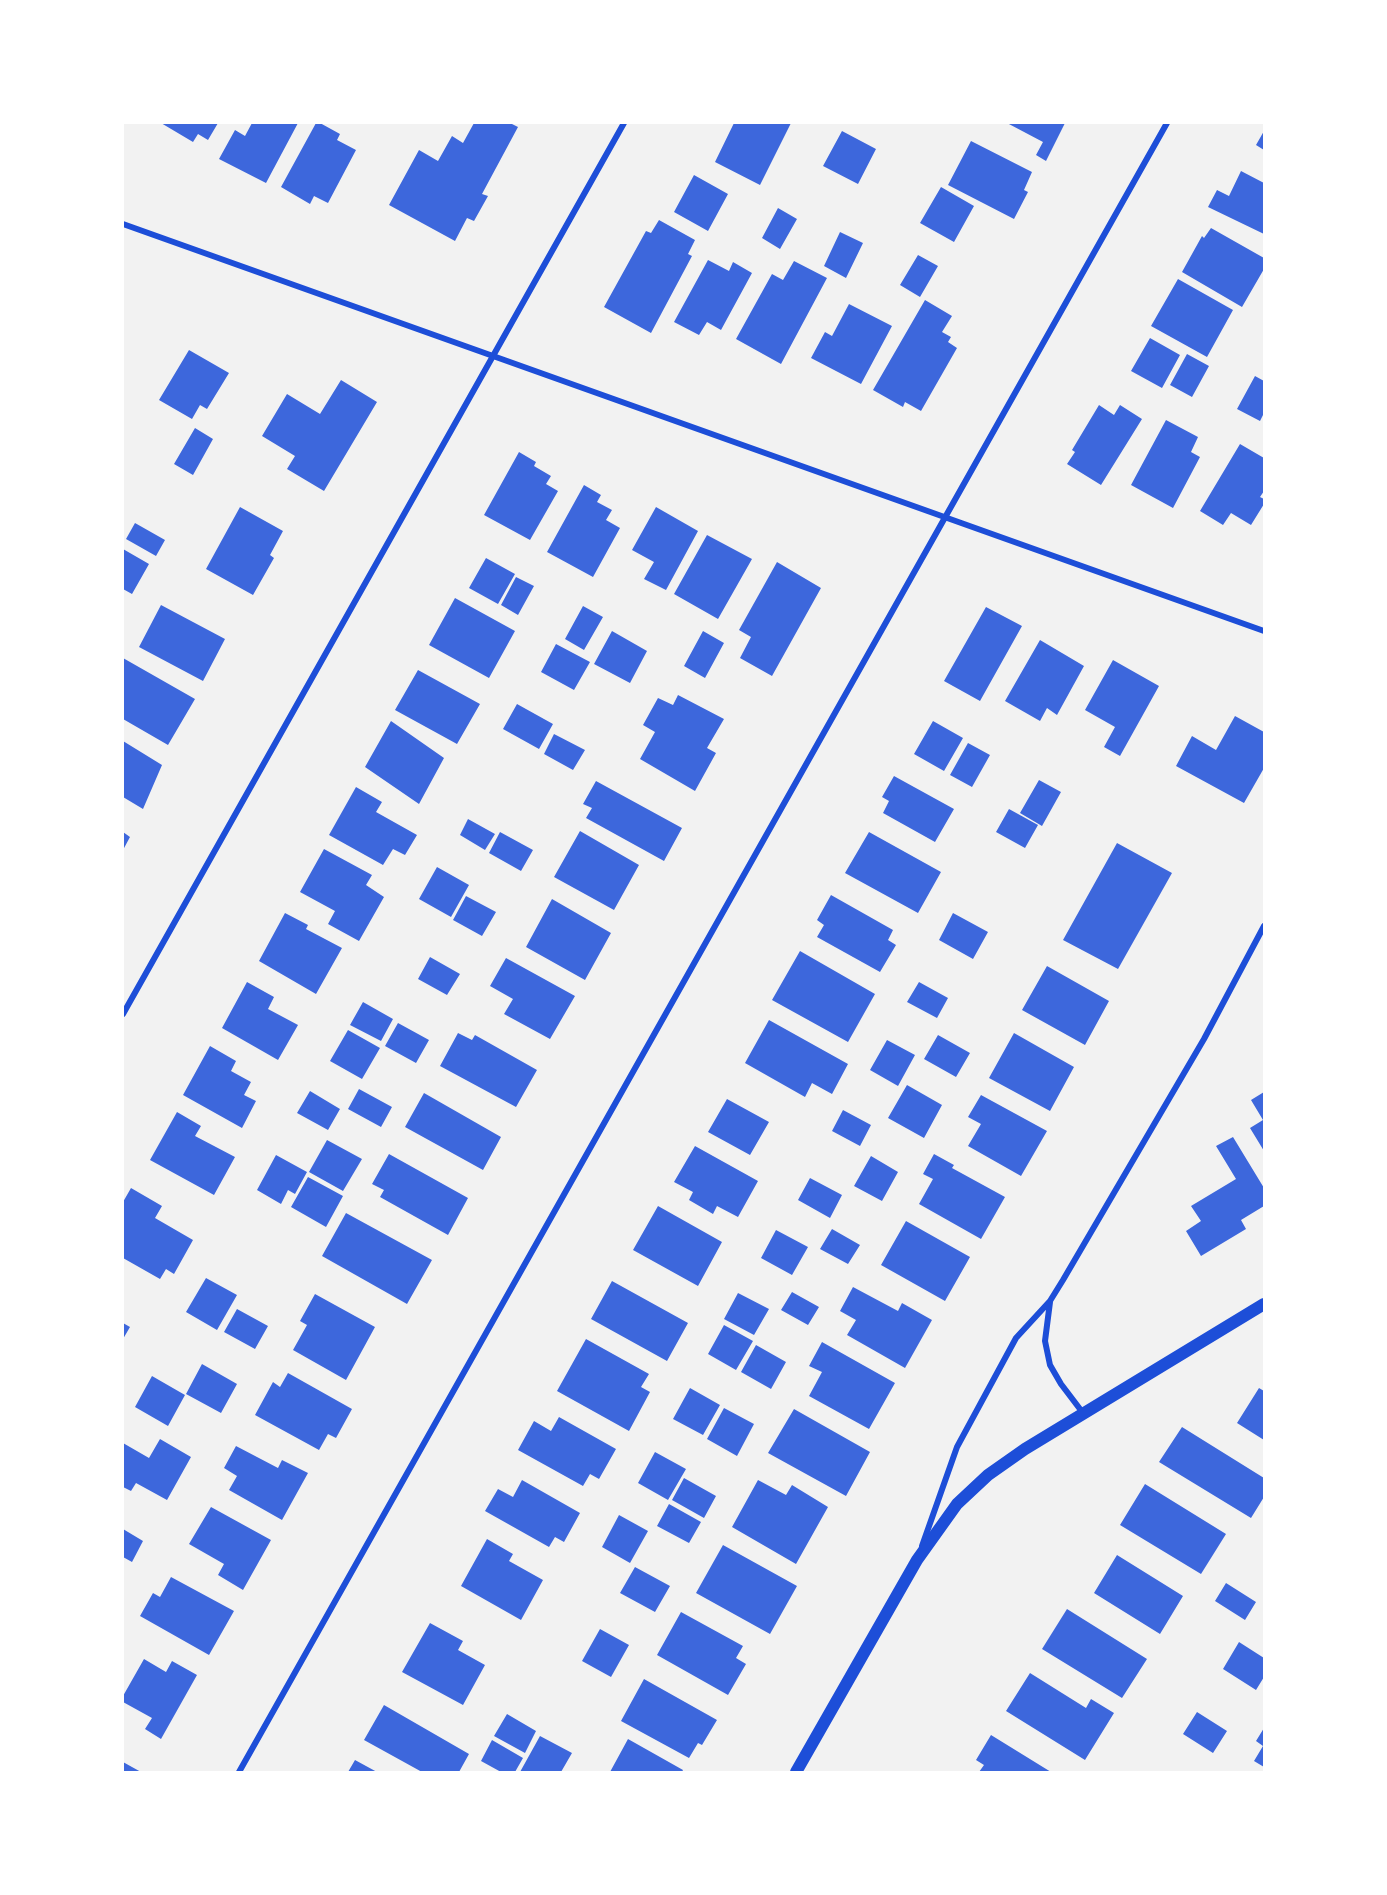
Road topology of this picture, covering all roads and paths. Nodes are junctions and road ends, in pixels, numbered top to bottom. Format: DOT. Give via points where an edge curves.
graph roads {
  1 [pos="624,123"];
  2 [pos="1167,123"];
  3 [pos="123,224"];
  4 [pos="493,356"];
  5 [pos="945,517"];
  6 [pos="1264,631"];
  7 [pos="1264,927"];
  8 [pos="123,1014"];
  9 [pos="1050,1301"];
  10 [pos="1264,1304"];
  11 [pos="1083,1413"];
  12 [pos="917,1560"];
  13 [pos="239,1772"];
  14 [pos="796,1772"];
  1 -- 4 [label="street"];
  2 -- 5 [label="street"];
  3 -- 4 [label="street"];
  4 -- 5 [label="street"];
  4 -- 8 [label="street"];
  5 -- 6 [label="street"];
  5 -- 13 [label="street"];
  7 -- 9 [label="street" via="1204,1039"];
  9 -- 11 [label="street" via="1045,1341 1050,1365"];
  9 -- 12 [label="street" via="1016,1338 957,1447"];
  10 -- 11 [label="main road"];
  11 -- 12 [label="main road" via="988,1475 957,1504"];
  12 -- 14 [label="main road"];
}
